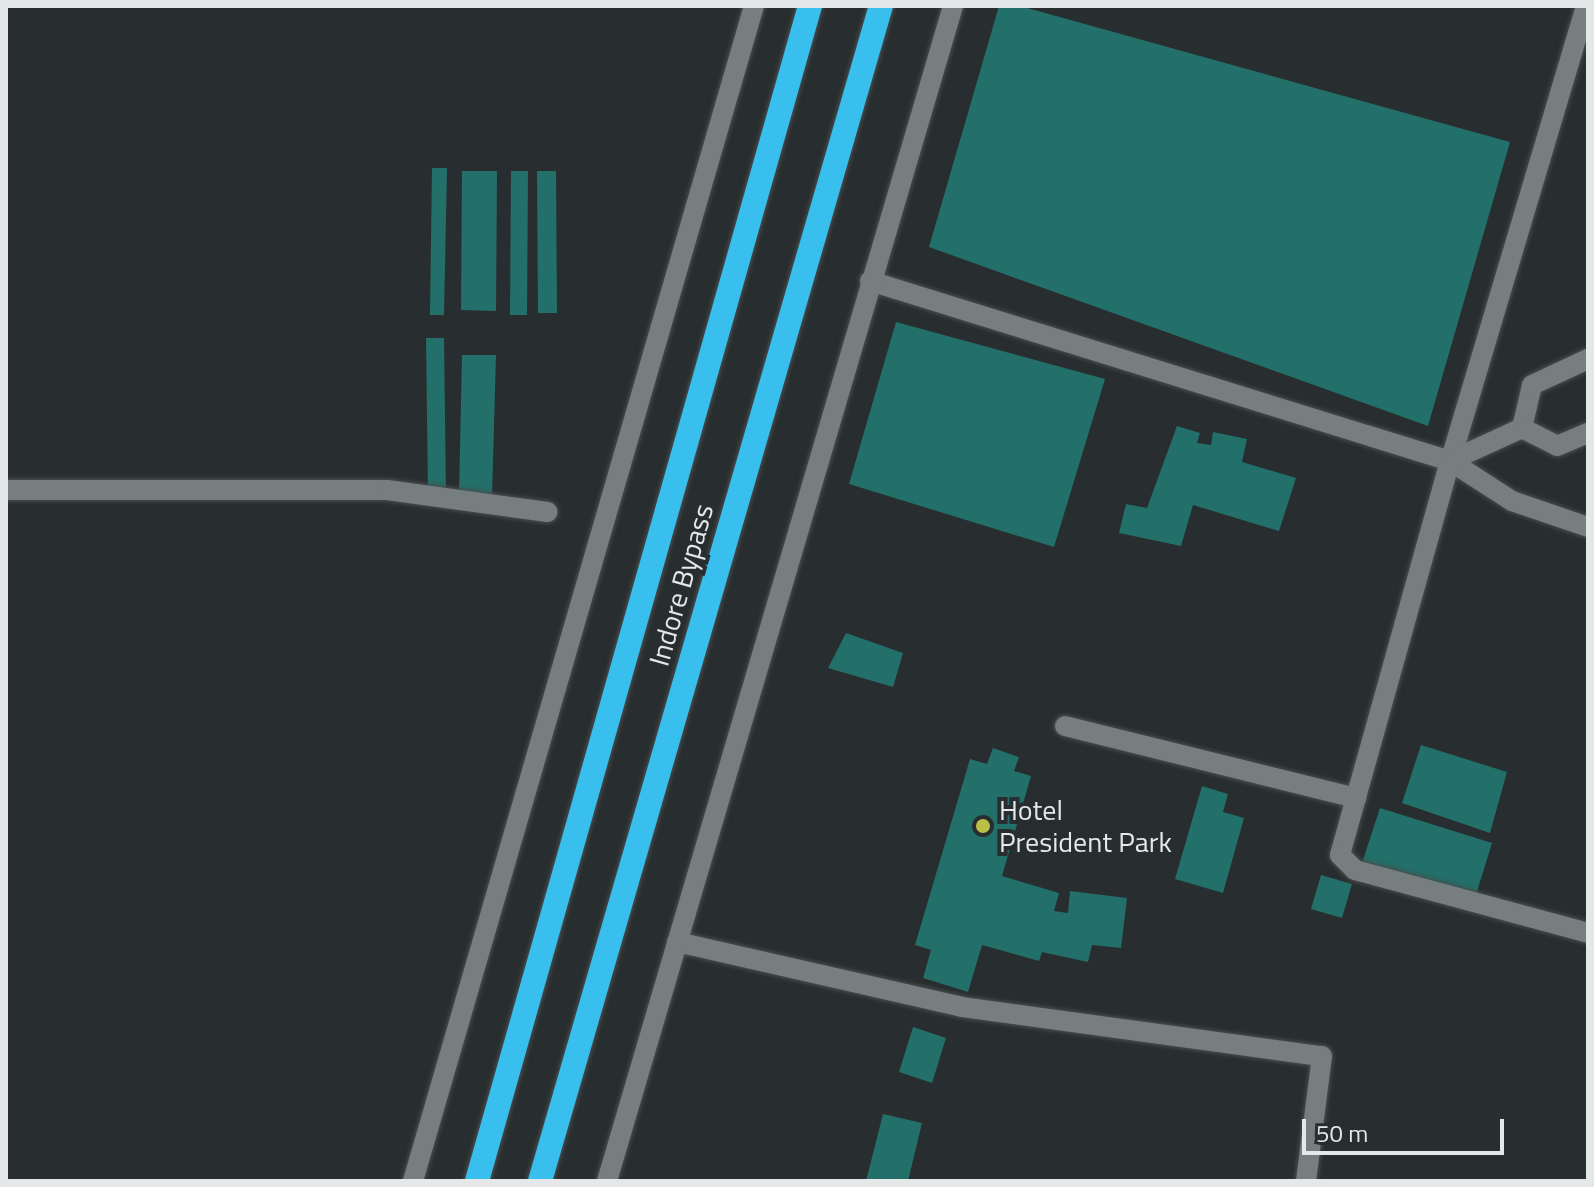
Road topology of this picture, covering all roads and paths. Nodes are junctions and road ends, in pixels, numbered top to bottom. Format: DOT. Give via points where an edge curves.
graph roads {
  1 [pos="754,6"];
  2 [pos="810,6"];
  3 [pos="881,6"];
  4 [pos="953,6"];
  5 [pos="1586,6"];
  6 [pos="870,281"];
  7 [pos="1588,359"];
  8 [pos="1522,428"];
  9 [pos="1588,433"];
  10 [pos="1450,461"];
  11 [pos="6,490"];
  12 [pos="548,512"];
  13 [pos="1588,527"];
  14 [pos="1065,726"];
  15 [pos="1356,798"];
  16 [pos="1588,933"];
  17 [pos="677,942"];
  18 [pos="413,1181"];
  19 [pos="477,1181"];
  20 [pos="540,1181"];
  21 [pos="607,1181"];
  22 [pos="1306,1181"];
  1 -- 18 [label="street"];
  2 -- 19 [label="highway, Indore Bypass"];
  3 -- 20 [label="highway, Indore Bypass"];
  4 -- 6 [label="street"];
  5 -- 10 [label="street"];
  6 -- 10 [label="street"];
  6 -- 17 [label="street"];
  7 -- 8 [label="street" via="1532,385"];
  8 -- 9 [label="street" via="1557,446"];
  8 -- 10 [label="street"];
  10 -- 13 [label="street" via="1512,501"];
  10 -- 15 [label="street"];
  11 -- 12 [label="street" via="387,490"];
  14 -- 15 [label="street"];
  15 -- 16 [label="street" via="1340,855 1355,870"];
  17 -- 21 [label="street"];
  17 -- 22 [label="street" via="962,1007 1322,1056"];
}
